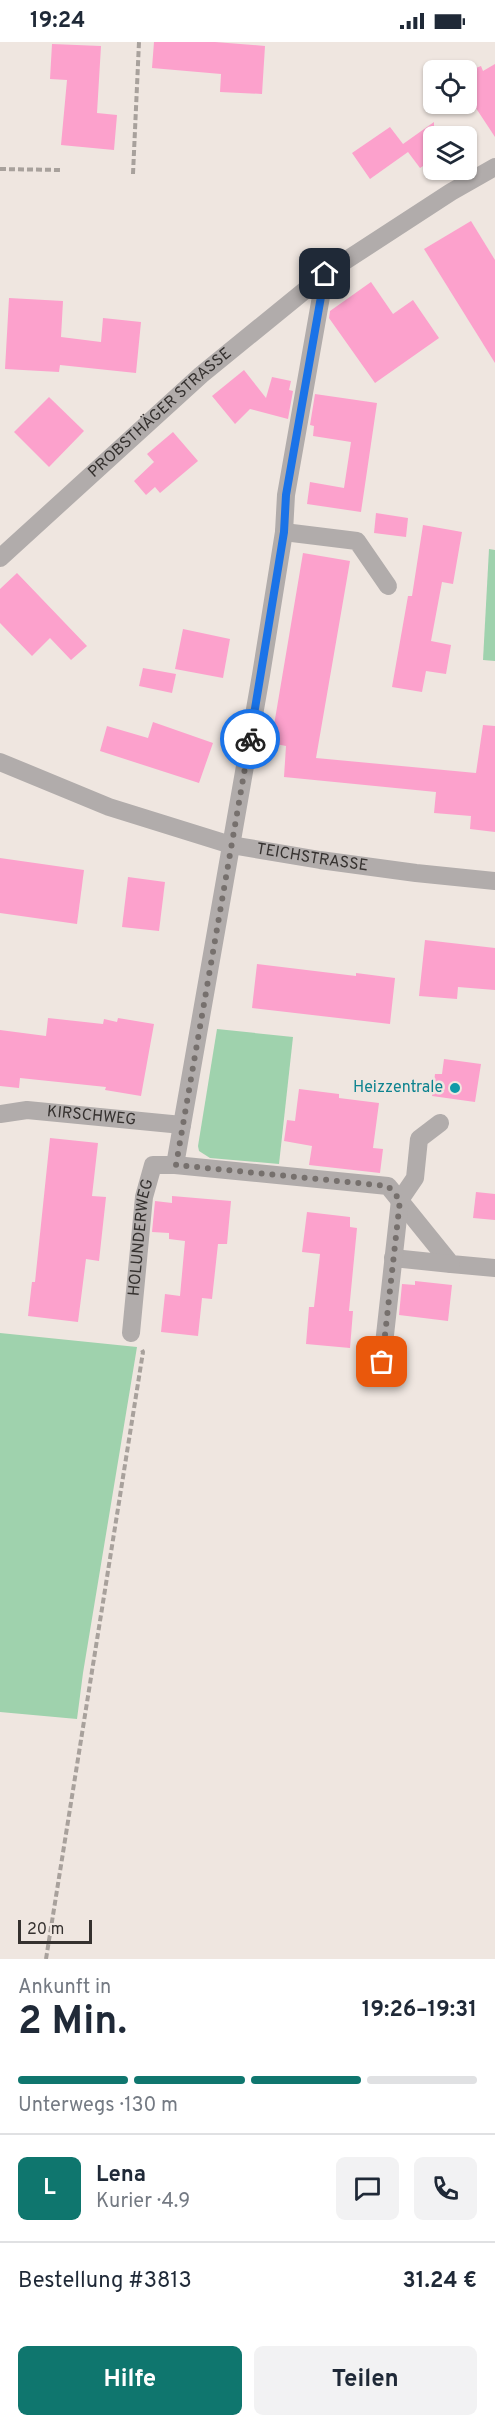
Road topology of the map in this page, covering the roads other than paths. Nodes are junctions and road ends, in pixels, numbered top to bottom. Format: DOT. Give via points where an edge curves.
graph roads {
  1 [pos="495,167"];
  2 [pos="325,274"];
  3 [pos="284,532"];
  4 [pos="0,558"];
  5 [pos="388,586"];
  6 [pos="0,762"];
  7 [pos="231,845"];
  8 [pos="495,881"];
  9 [pos="0,1114"];
  10 [pos="440,1123"];
  11 [pos="182,1125"];
  12 [pos="176,1165"];
  13 [pos="400,1200"];
  14 [pos="393,1258"];
  15 [pos="451,1264"];
  16 [pos="495,1268"];
  17 [pos="131,1333"];
  18 [pos="382,1362"];
  1 -- 2 [label="street, PROBSTHÄGER STRASSE"];
  2 -- 3 [label="street" via="286,495"];
  2 -- 4 [label="street, PROBSTHÄGER STRASSE" via="201,375"];
  3 -- 5 [label="street" via="357,541"];
  3 -- 7 [label="street"];
  6 -- 7 [label="street, TEICHSTRASSE" via="109,807"];
  7 -- 8 [label="street, TEICHSTRASSE" via="374,868"];
  7 -- 11 [label="street"];
  9 -- 11 [label="street, KIRSCHWEG" via="27,1110"];
  10 -- 13 [label="street" via="419,1139 415,1178"];
  11 -- 12 [label="street"];
  12 -- 13 [label="street" via="388,1186"];
  12 -- 17 [label="street, HOLUNDERWEG" via="153,1165 144,1197"];
  13 -- 14 [label="street"];
  13 -- 15 [label="street"];
  14 -- 15 [label="street"];
  14 -- 18 [label="street"];
  15 -- 16 [label="street"];
}
